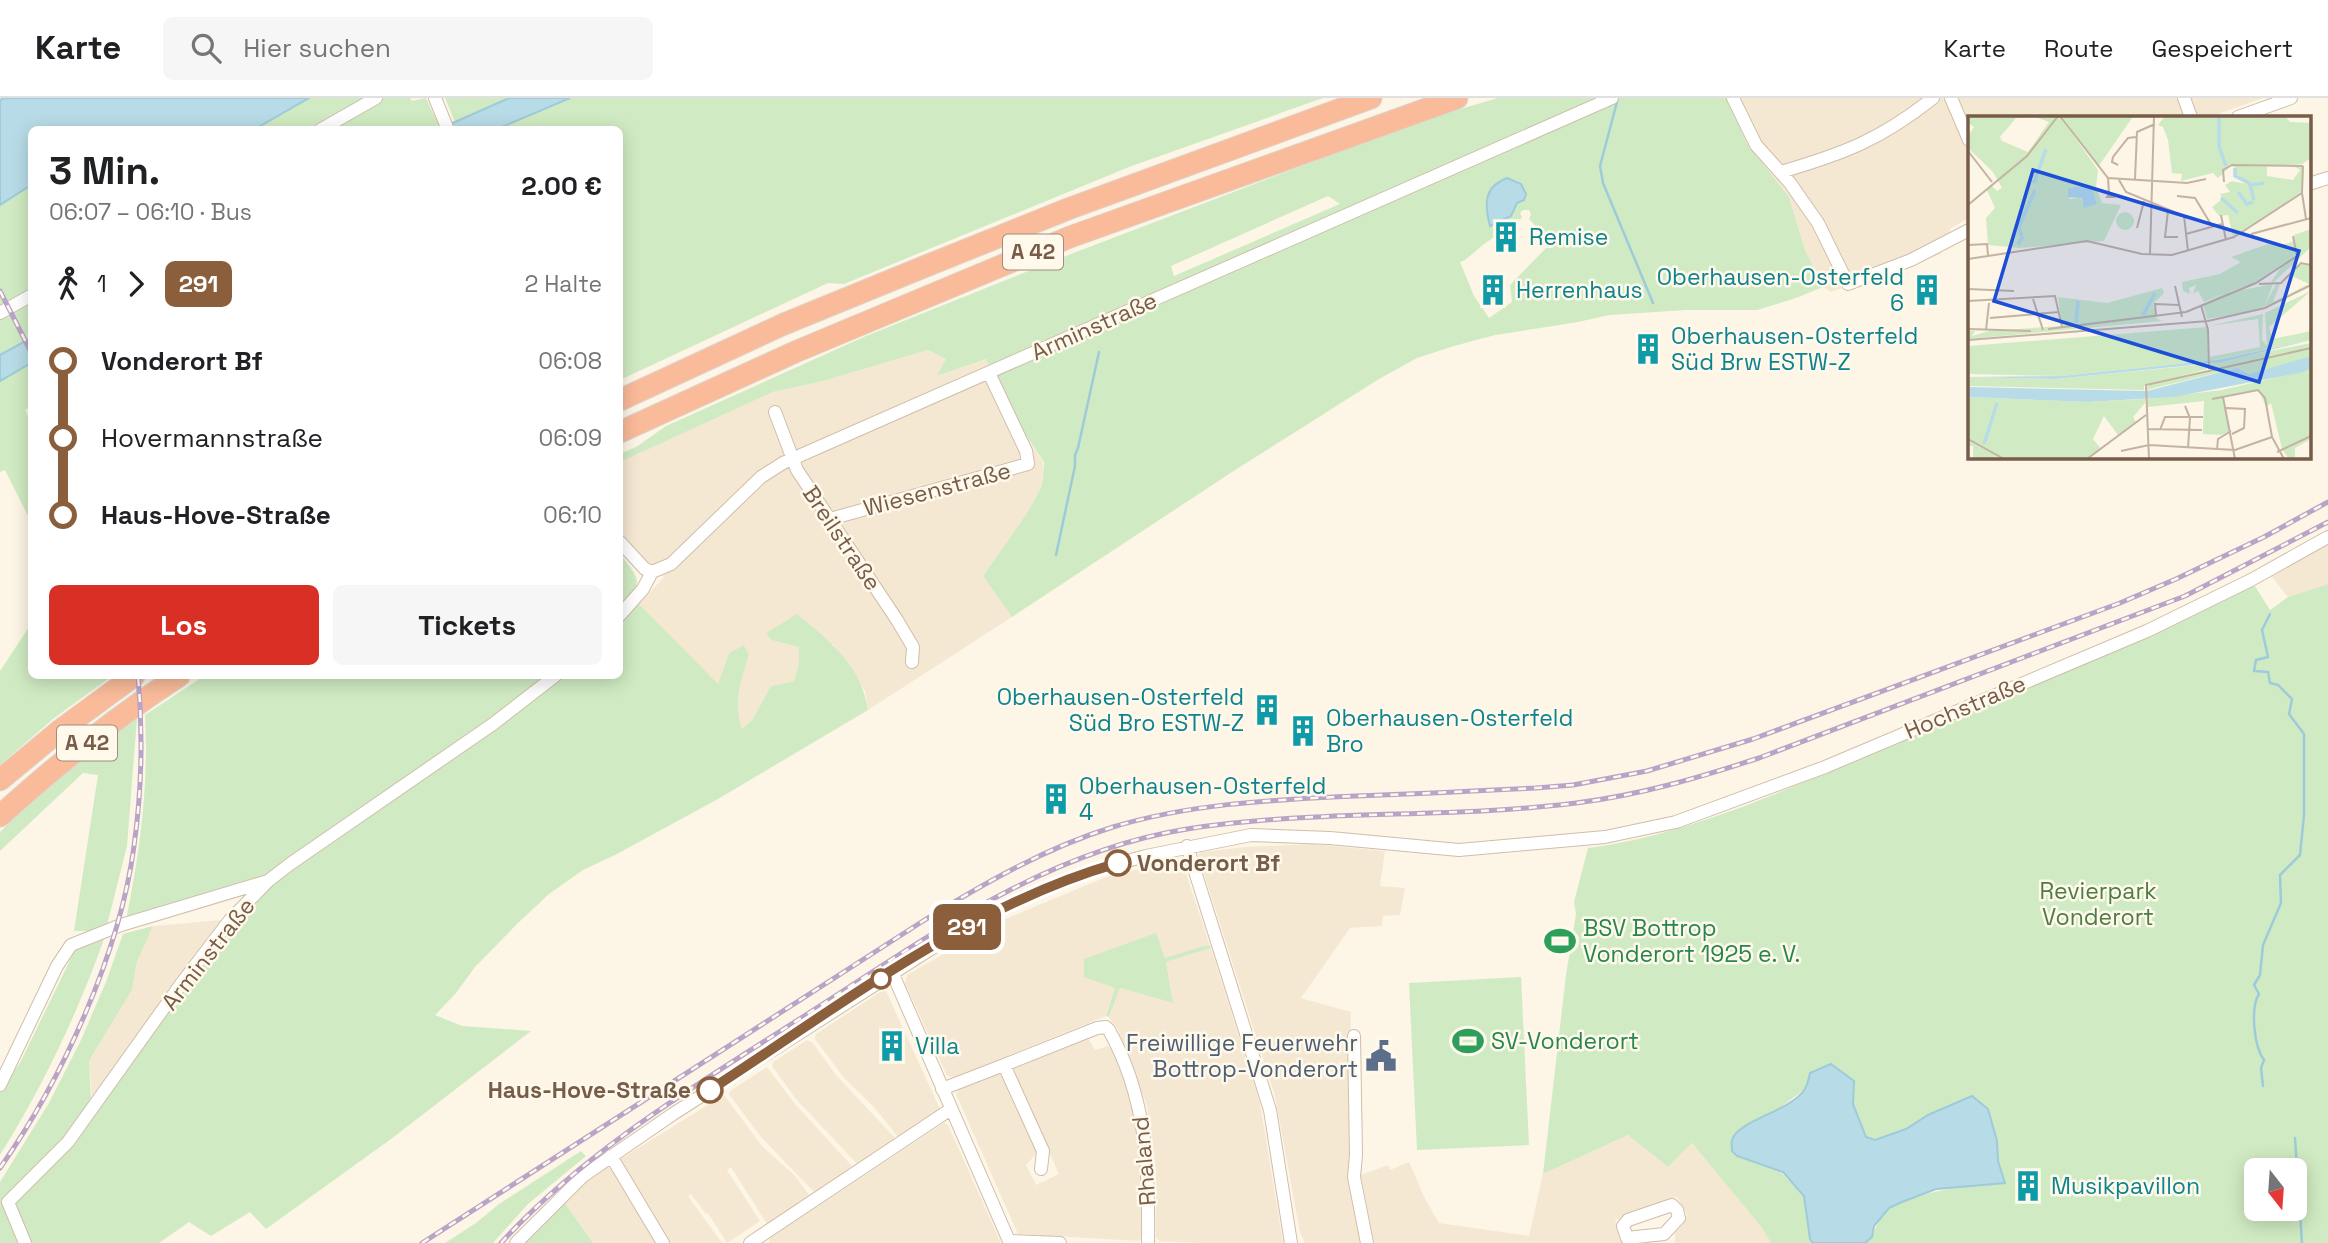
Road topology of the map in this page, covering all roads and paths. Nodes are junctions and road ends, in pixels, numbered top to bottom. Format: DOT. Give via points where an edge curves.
graph roads {
  1 [pos="376,98"];
  2 [pos="435,98"];
  3 [pos="1371,98"];
  4 [pos="1457,98"];
  5 [pos="1612,98"];
  6 [pos="1733,98"];
  7 [pos="1933,98"];
  8 [pos="1951,98"];
  9 [pos="2184,98"];
  10 [pos="2291,98"];
  11 [pos="2191,116"];
  12 [pos="2241,116"];
  13 [pos="327,126"];
  14 [pos="446,126"];
  15 [pos="1968,139"];
  16 [pos="1781,172"];
  17 [pos="2328,178"];
  18 [pos="2310,184"];
  19 [pos="1968,231"];
  20 [pos="28,297"];
  21 [pos="0,313"];
  22 [pos="989,373"];
  23 [pos="623,399"];
  24 [pos="775,412"];
  25 [pos="623,431"];
  26 [pos="792,460"];
  27 [pos="830,519"];
  28 [pos="2328,537"];
  29 [pos="623,545"];
  30 [pos="652,572"];
  31 [pos="623,612"];
  32 [pos="912,662"];
  33 [pos="130,679"];
  34 [pos="174,679"];
  35 [pos="551,679"];
  36 [pos="0,780"];
  37 [pos="0,816"];
  38 [pos="1187,846"];
  39 [pos="268,881"];
  40 [pos="892,972"];
  41 [pos="1354,1036"];
  42 [pos="1004,1065"];
  43 [pos="0,1085"];
  44 [pos="942,1089"];
  45 [pos="951,1109"];
  46 [pos="611,1156"];
  47 [pos="1041,1169"];
  48 [pos="757,1241"];
  49 [pos="25,1243"];
  50 [pos="516,1243"];
  51 [pos="663,1243"];
  52 [pos="1060,1243"];
  53 [pos="1149,1243"];
  54 [pos="1291,1243"];
  55 [pos="1367,1243"];
  1 -- 13 [label="street"];
  2 -- 14 [label="street"];
  3 -- 23 [label="highway, A 42" via="1068,209 784,324"];
  4 -- 25 [label="highway, A 42" via="1069,237 795,352"];
  5 -- 22 [label="street, Arminstraße"];
  6 -- 16 [label="street" via="1756,145"];
  7 -- 16 [label="street" via="1869,142"];
  8 -- 15 [label="street"];
  9 -- 11 [label="street"];
  10 -- 12 [label="street"];
  16 -- 19 [label="street" via="1818,223 1848,284 1911,260"];
  17 -- 18 [label="street"];
  20 -- 21 [label="street"];
  22 -- 26 [label="street, Arminstraße"];
  22 -- 27 [label="street, Wiesenstraße" via="1028,464"];
  24 -- 26 [label="street, Breilstraße"];
  26 -- 27 [label="street, Breilstraße"];
  26 -- 30 [label="street, Arminstraße" via="761,477 671,564"];
  27 -- 32 [label="street, Breilstraße" via="913,647"];
  28 -- 38 [label="street, Hochstraße" via="2156,626 1825,767 1676,822 1624,834 1460,850 1251,835"];
  29 -- 30 [label="street"];
  30 -- 31 [label="street, Arminstraße"];
  33 -- 36 [label="highway, A 42"];
  34 -- 37 [label="highway, A 42" via="134,705"];
  35 -- 39 [label="street, Arminstraße"];
  38 -- 40 [label="street, Hochstraße" via="1097,869 1012,903"];
  38 -- 54 [label="street" via="1270,1110"];
  39 -- 43 [label="street" via="121,925 71,945"];
  39 -- 49 [label="street, Arminstraße" via="222,931 68,1142 8,1202"];
  40 -- 44 [label="street"];
  40 -- 46 [label="street, Hochstraße"];
  41 -- 55 [label="street" via="1354,1177"];
  42 -- 44 [label="street, Rhaland"];
  42 -- 47 [label="street" via="1042,1151"];
  42 -- 53 [label="street, Rhaland" via="1097,1028 1109,1030 1139,1105 1147,1151"];
  44 -- 45 [label="street"];
  45 -- 48 [label="street"];
  45 -- 52 [label="street" via="1009,1241"];
  46 -- 50 [label="street, Hochstraße" via="568,1189"];
  46 -- 51 [label="street"];
}
